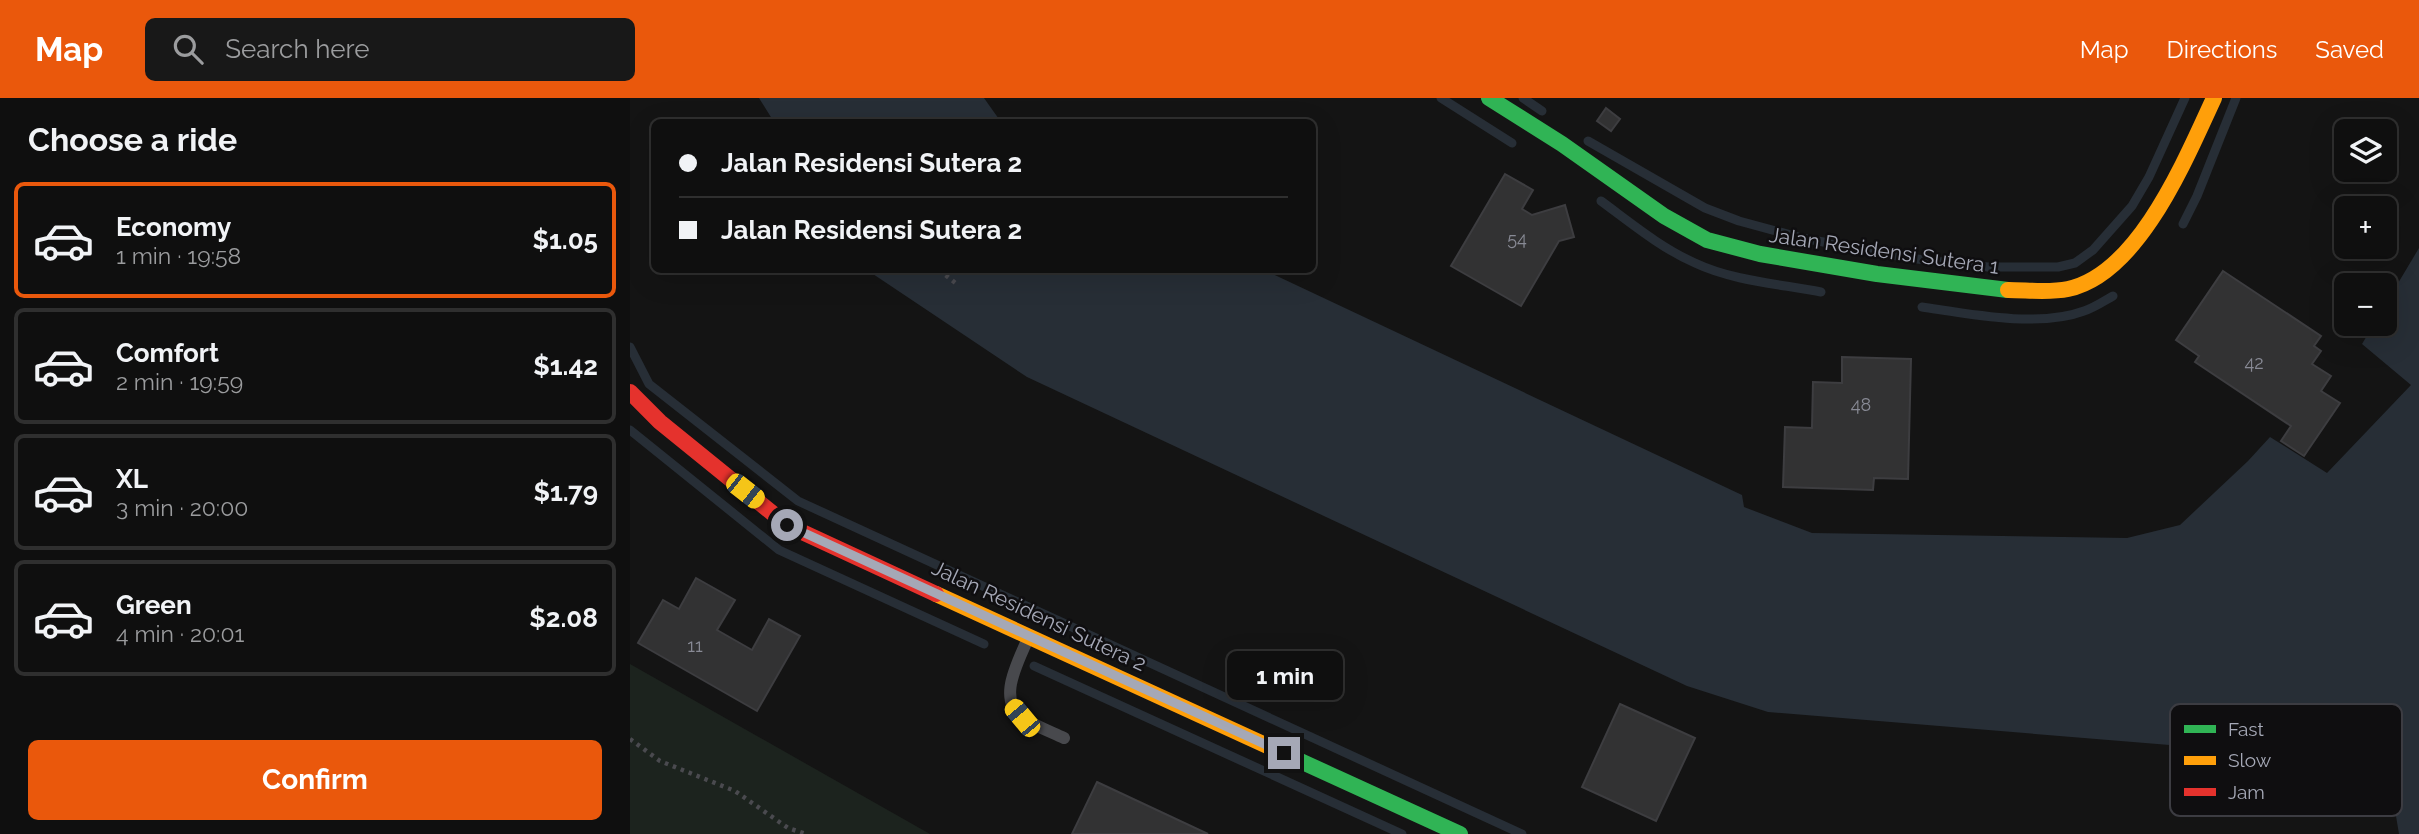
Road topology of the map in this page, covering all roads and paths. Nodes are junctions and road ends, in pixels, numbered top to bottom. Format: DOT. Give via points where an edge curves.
graph roads {
  1 [pos="1489,98"];
  2 [pos="2214,98"];
  3 [pos="943,273"];
  4 [pos="958,285"];
  5 [pos="630,392"];
  6 [pos="1030,634"];
  7 [pos="1064,738"];
  8 [pos="630,739"];
  9 [pos="806,834"];
  10 [pos="1460,834"];
  1 -- 2 [label="street, Jalan Residensi Sutera 1" via="1707,240 1877,274 2001,290 2067,289 2099,277 2148,226"];
  3 -- 4 [label="path"];
  5 -- 6 [label="street, Jalan Residensi Sutera 2" via="787,525"];
  6 -- 7 [label="lane" via="1010,682 1012,706 1022,718"];
  6 -- 10 [label="street, Jalan Residensi Sutera 2"];
  8 -- 9 [label="path" via="660,761 735,791 788,828"];
}
